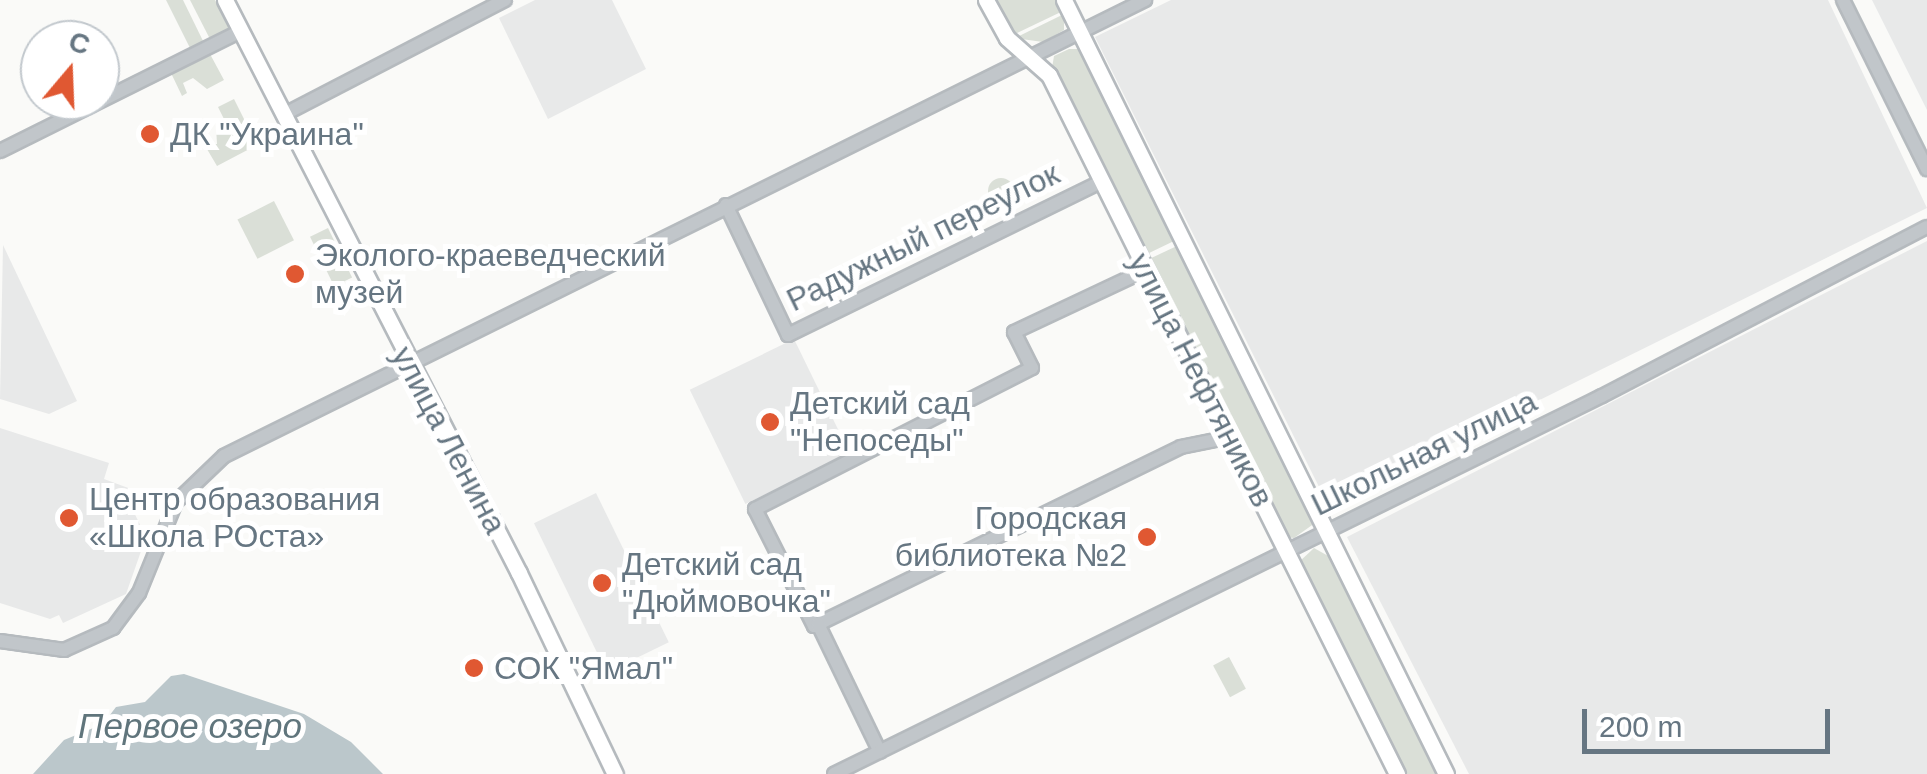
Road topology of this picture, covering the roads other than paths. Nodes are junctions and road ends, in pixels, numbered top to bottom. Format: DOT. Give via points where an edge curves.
graph roads {
  1 [pos="225,0"];
  2 [pos="505,0"];
  3 [pos="986,0"];
  4 [pos="1064,0"];
  5 [pos="1145,0"];
  6 [pos="1842,0"];
  7 [pos="240,31"];
  8 [pos="1080,32"];
  9 [pos="1029,56"];
  10 [pos="283,114"];
  11 [pos="0,152"];
  12 [pos="1927,169"];
  13 [pos="1102,181"];
  14 [pos="726,205"];
  15 [pos="1927,227"];
  16 [pos="1146,270"];
  17 [pos="408,364"];
  18 [pos="1230,437"];
  19 [pos="1325,532"];
  20 [pos="1286,551"];
  21 [pos="816,625"];
  22 [pos="0,641"];
  23 [pos="880,752"];
  24 [pos="614,774"];
  25 [pos="834,774"];
  26 [pos="1397,774"];
  27 [pos="1446,774"];
  1 -- 7 [label="main road, улица Ленина"];
  2 -- 10 [label="street"];
  3 -- 9 [label="main road, улица Нефтяников" via="1007,38"];
  4 -- 8 [label="main road, улица Нефтяников"];
  5 -- 8 [label="street"];
  6 -- 12 [label="street"];
  7 -- 10 [label="main road, улица Ленина"];
  7 -- 11 [label="street"];
  8 -- 9 [label="street"];
  8 -- 19 [label="main road, улица Нефтяников"];
  9 -- 13 [label="main road, улица Нефтяников" via="1049,75"];
  9 -- 14 [label="street"];
  10 -- 17 [label="main road, улица Ленина"];
  13 -- 14 [label="street, Радужный переулок" via="788,335"];
  13 -- 16 [label="main road, улица Нефтяников"];
  14 -- 17 [label="street"];
  15 -- 19 [label="street, Школьная улица"];
  16 -- 18 [label="main road, улица Нефтяников"];
  16 -- 21 [label="street" via="1014,332 1032,368 756,509"];
  17 -- 22 [label="street" via="202,472 170,514 134,602 103,636 53,651"];
  17 -- 24 [label="main road, улица Ленина" via="526,587"];
  18 -- 20 [label="main road, улица Нефтяников"];
  18 -- 21 [label="street" via="1181,447"];
  19 -- 20 [label="street, Школьная улица"];
  19 -- 27 [label="main road, улица Нефтяников"];
  20 -- 23 [label="street, Школьная улица"];
  20 -- 26 [label="main road, улица Нефтяников"];
  21 -- 23 [label="street"];
  23 -- 25 [label="street, Школьная улица"];
}
